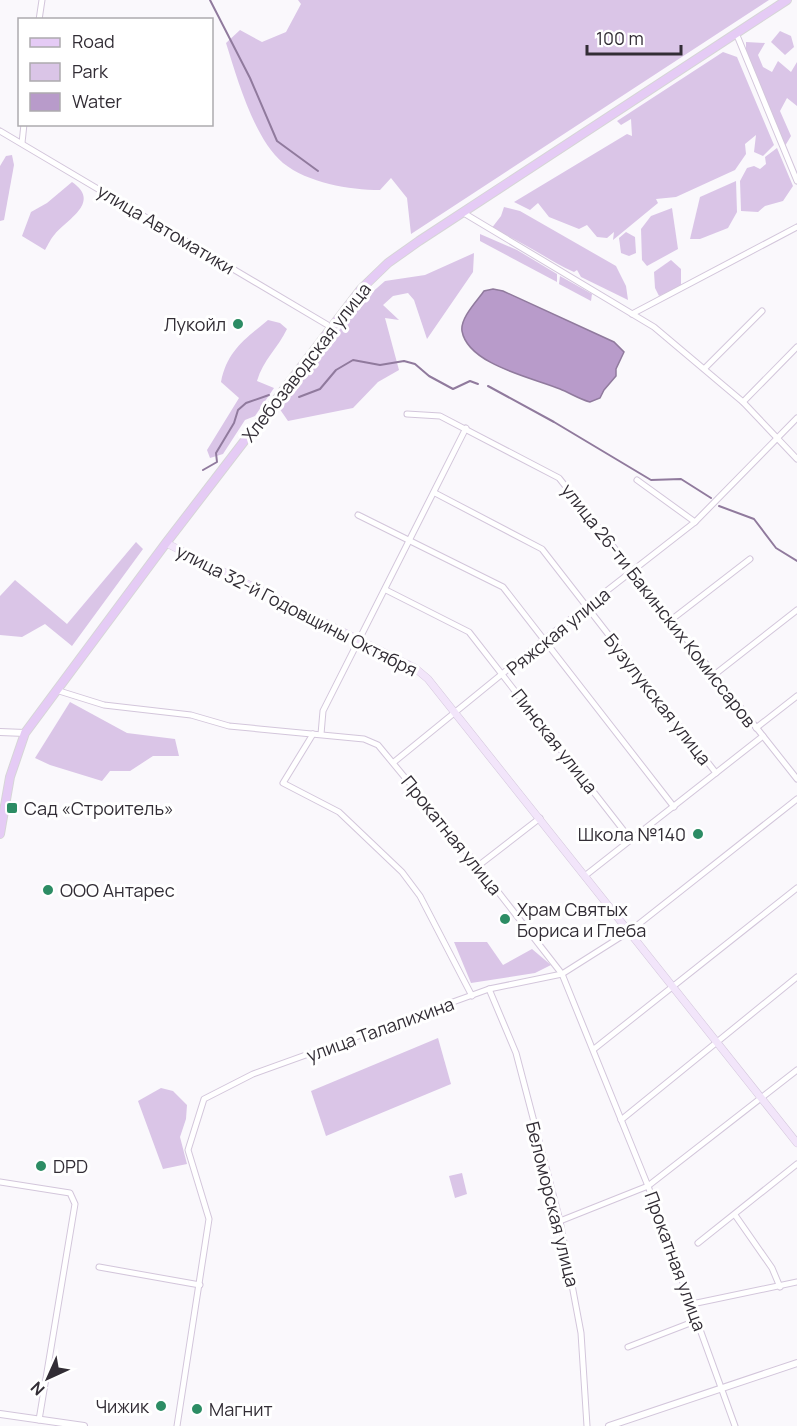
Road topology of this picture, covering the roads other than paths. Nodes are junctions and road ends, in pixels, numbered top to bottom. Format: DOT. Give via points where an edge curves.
graph roads {
  1 [pos="42,0"];
  2 [pos="787,0"];
  3 [pos="39,18"];
  4 [pos="736,33"];
  5 [pos="24,126"];
  6 [pos="0,131"];
  7 [pos="22,143"];
  8 [pos="797,181"];
  9 [pos="462,212"];
  10 [pos="797,227"];
  11 [pos="762,311"];
  12 [pos="632,314"];
  13 [pos="331,327"];
  14 [pos="797,347"];
  15 [pos="705,368"];
  16 [pos="743,402"];
  17 [pos="407,414"];
  18 [pos="797,418"];
  19 [pos="466,428"];
  20 [pos="776,439"];
  21 [pos="797,459"];
  22 [pos="637,480"];
  23 [pos="435,493"];
  24 [pos="358,515"];
  25 [pos="695,522"];
  26 [pos="410,541"];
  27 [pos="166,543"];
  28 [pos="750,559"];
  29 [pos="633,572"];
  30 [pos="386,590"];
  31 [pos="586,607"];
  32 [pos="797,610"];
  33 [pos="671,620"];
  34 [pos="545,639"];
  35 [pos="359,641"];
  36 [pos="504,674"];
  37 [pos="714,675"];
  38 [pos="56,690"];
  39 [pos="797,696"];
  40 [pos="456,711"];
  41 [pos="756,728"];
  42 [pos="0,732"];
  43 [pos="25,734"];
  44 [pos="313,734"];
  45 [pos="321,734"];
  46 [pos="763,736"];
  47 [pos="394,762"];
  48 [pos="716,773"];
  49 [pos="797,779"];
  50 [pos="797,799"];
  51 [pos="674,807"];
  52 [pos="540,818"];
  53 [pos="0,834"];
  54 [pos="631,840"];
  55 [pos="478,866"];
  56 [pos="586,874"];
  57 [pos="797,888"];
  58 [pos="630,931"];
  59 [pos="562,974"];
  60 [pos="797,977"];
  61 [pos="673,985"];
  62 [pos="489,989"];
  63 [pos="472,996"];
  64 [pos="716,1040"];
  65 [pos="594,1049"];
  66 [pos="797,1070"];
  67 [pos="761,1097"];
  68 [pos="621,1120"];
  69 [pos="797,1143"];
  70 [pos="797,1164"];
  71 [pos="0,1182"];
  72 [pos="648,1186"];
  73 [pos="735,1215"];
  74 [pos="560,1221"];
  75 [pos="698,1243"];
  76 [pos="99,1267"];
  77 [pos="797,1282"];
  78 [pos="200,1285"];
  79 [pos="780,1287"];
  80 [pos="692,1304"];
  81 [pos="698,1320"];
  82 [pos="628,1347"];
  83 [pos="797,1363"];
  84 [pos="722,1387"];
  85 [pos="0,1414"];
  86 [pos="39,1420"];
  87 [pos="84,1426"];
  88 [pos="177,1426"];
  89 [pos="587,1426"];
  90 [pos="609,1426"];
  91 [pos="735,1426"];
  1 -- 3 [label="street"];
  2 -- 4 [label="main road, Хлебозаводская улица"];
  4 -- 8 [label="street"];
  4 -- 9 [label="main road, Хлебозаводская улица"];
  5 -- 7 [label="street"];
  6 -- 7 [label="street, улица Автоматики"];
  7 -- 13 [label="street, улица Автоматики"];
  9 -- 12 [label="street"];
  9 -- 13 [label="main road, Хлебозаводская улица" via="388,263"];
  10 -- 12 [label="street"];
  11 -- 15 [label="street"];
  12 -- 15 [label="street"];
  13 -- 27 [label="main road, Хлебозаводская улица"];
  14 -- 16 [label="street"];
  15 -- 16 [label="street"];
  16 -- 20 [label="street"];
  17 -- 19 [label="street, улица 26-ти Бакинских Комиссаров" via="440,416"];
  18 -- 20 [label="street, Ряжская улица"];
  19 -- 23 [label="street"];
  19 -- 29 [label="street, улица 26-ти Бакинских Комиссаров" via="559,478"];
  20 -- 21 [label="street"];
  20 -- 25 [label="street, Ряжская улица"];
  22 -- 25 [label="street"];
  23 -- 26 [label="street"];
  23 -- 31 [label="street, Бузулукская улица" via="542,549"];
  24 -- 26 [label="street"];
  25 -- 29 [label="street, Ряжская улица"];
  26 -- 30 [label="street"];
  26 -- 34 [label="street" via="503,587"];
  27 -- 35 [label="main road, улица 32-й Годовщины Октября"];
  27 -- 38 [label="main road, Хлебозаводская улица"];
  28 -- 33 [label="street"];
  29 -- 31 [label="street, Ряжская улица"];
  29 -- 33 [label="street, улица 26-ти Бакинских Комиссаров"];
  30 -- 35 [label="street"];
  30 -- 36 [label="street, Пинская улица" via="469,632"];
  31 -- 34 [label="street, Ряжская улица"];
  31 -- 48 [label="street, Бузулукская улица"];
  32 -- 37 [label="street"];
  33 -- 37 [label="street, улица 26-ти Бакинских Комиссаров"];
  34 -- 36 [label="street, Ряжская улица"];
  34 -- 51 [label="street"];
  35 -- 40 [label="main road, улица 32-й Годовщины Октября" via="415,668"];
  35 -- 45 [label="street" via="323,711"];
  36 -- 40 [label="street, Ряжская улица"];
  36 -- 54 [label="street, Пинская улица"];
  37 -- 41 [label="street, улица 26-ти Бакинских Комиссаров"];
  38 -- 43 [label="main road, Хлебозаводская улица"];
  38 -- 44 [label="street, Прокатная улица" via="104,705 191,715 230,726"];
  39 -- 41 [label="street"];
  40 -- 47 [label="street, Ряжская улица"];
  40 -- 52 [label="main road, улица 32-й Годовщины Октября"];
  41 -- 46 [label="street, улица 26-ти Бакинских Комиссаров"];
  42 -- 43 [label="street"];
  43 -- 53 [label="main road, Хлебозаводская улица" via="10,777"];
  44 -- 45 [label="street, Прокатная улица"];
  44 -- 63 [label="street" via="283,783 339,812 402,872 420,896"];
  45 -- 47 [label="street, Прокатная улица" via="364,739 378,745"];
  46 -- 48 [label="street"];
  46 -- 49 [label="street, улица 26-ти Бакинских Комиссаров"];
  47 -- 55 [label="street, Прокатная улица"];
  48 -- 51 [label="street"];
  50 -- 58 [label="street"];
  51 -- 54 [label="street"];
  52 -- 55 [label="street"];
  52 -- 56 [label="main road, улица 32-й Годовщины Октября"];
  54 -- 56 [label="street"];
  55 -- 59 [label="street, Прокатная улица"];
  56 -- 58 [label="main road, улица 32-й Годовщины Октября"];
  57 -- 61 [label="street"];
  58 -- 59 [label="street"];
  58 -- 61 [label="main road, улица 32-й Годовщины Октября"];
  59 -- 62 [label="street, улица Талалихина"];
  59 -- 65 [label="street, Прокатная улица"];
  60 -- 64 [label="street"];
  61 -- 64 [label="main road, улица 32-й Годовщины Октября"];
  61 -- 65 [label="street"];
  62 -- 63 [label="street, улица Талалихина"];
  62 -- 74 [label="street, Беломорская улица" via="516,1053"];
  63 -- 78 [label="street, улица Талалихина" via="253,1074 204,1099 188,1150 209,1219"];
  64 -- 67 [label="main road, улица 32-й Годовщины Октября"];
  64 -- 68 [label="street"];
  65 -- 68 [label="street, Прокатная улица"];
  66 -- 67 [label="street"];
  67 -- 69 [label="main road, улица 32-й Годовщины Октября"];
  67 -- 72 [label="street"];
  68 -- 72 [label="street, Прокатная улица"];
  70 -- 73 [label="street"];
  71 -- 86 [label="street" via="70,1193 75,1204"];
  72 -- 74 [label="street"];
  72 -- 80 [label="street, Прокатная улица"];
  73 -- 75 [label="street"];
  73 -- 79 [label="street" via="772,1268"];
  74 -- 89 [label="street, Беломорская улица" via="581,1333"];
  76 -- 78 [label="street"];
  77 -- 79 [label="street"];
  78 -- 88 [label="street"];
  79 -- 80 [label="street"];
  80 -- 81 [label="street, Прокатная улица"];
  81 -- 82 [label="street"];
  81 -- 84 [label="street, Прокатная улица"];
  83 -- 84 [label="street"];
  84 -- 90 [label="street"];
  84 -- 91 [label="street, Прокатная улица"];
  85 -- 86 [label="street"];
  86 -- 87 [label="street"];
}
